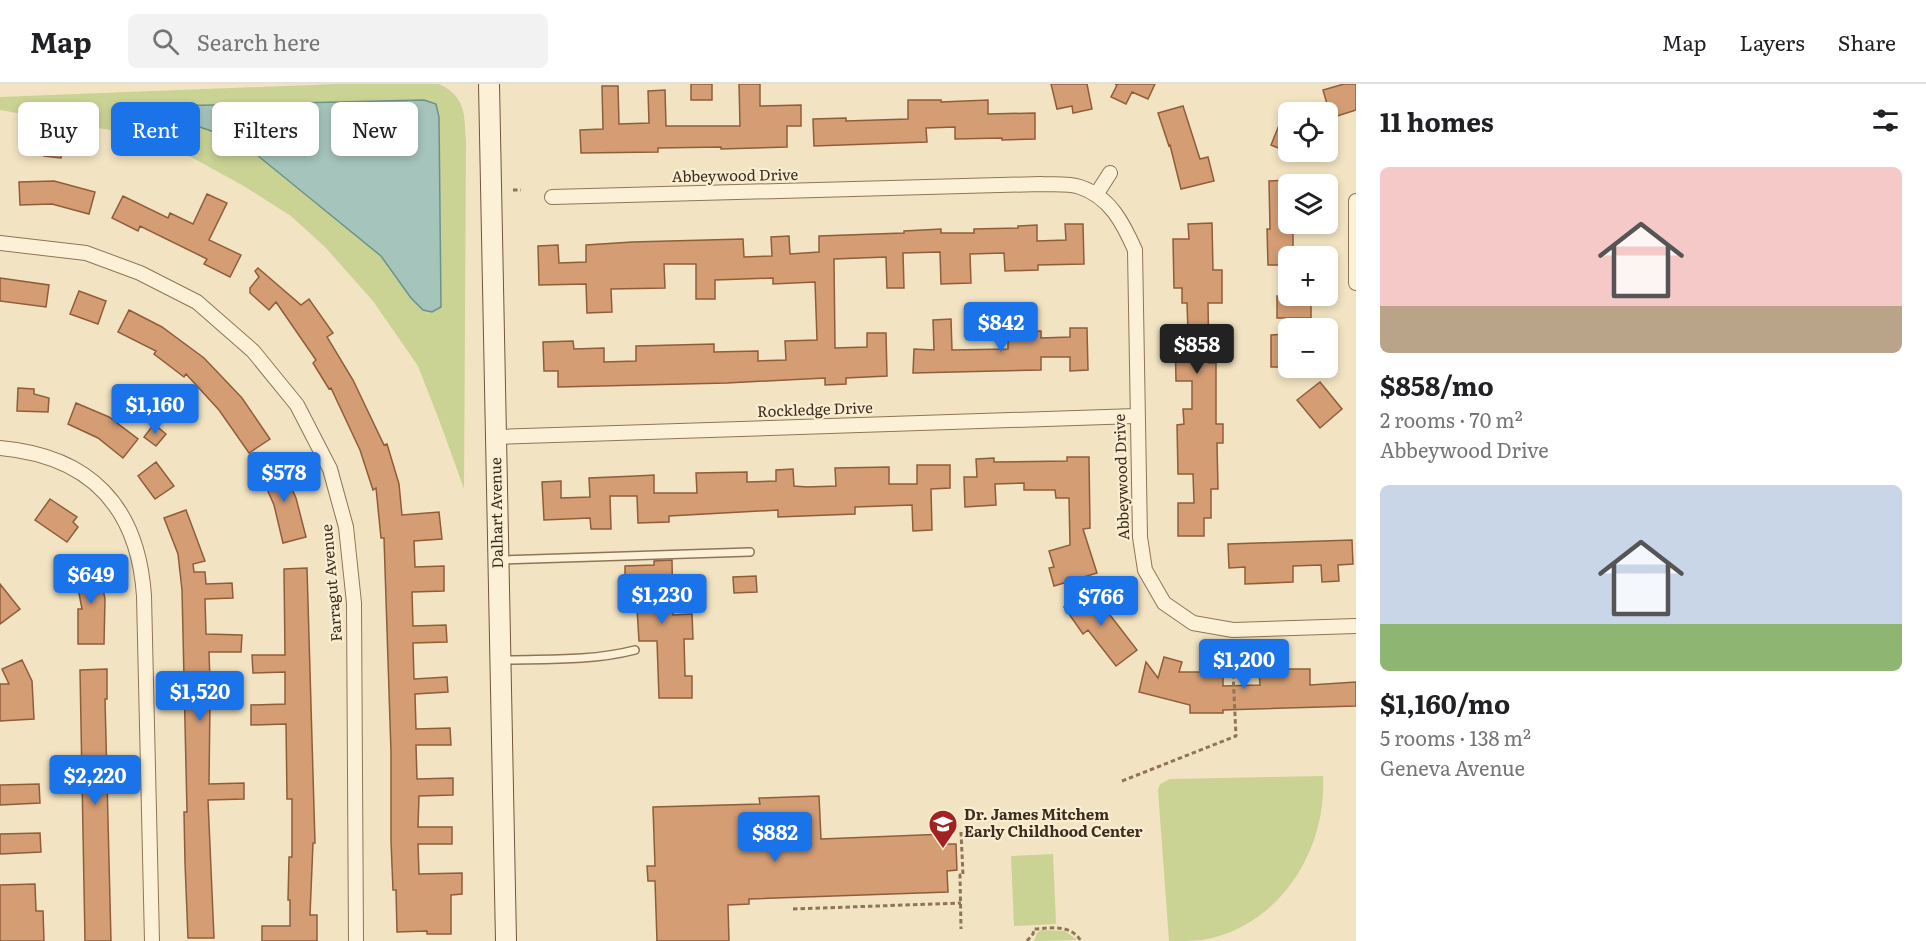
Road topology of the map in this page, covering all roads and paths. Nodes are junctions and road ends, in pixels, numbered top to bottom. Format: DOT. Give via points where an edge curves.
graph roads {
  1 [pos="489,84"];
  2 [pos="1110,173"];
  3 [pos="513,190"];
  4 [pos="521,190"];
  5 [pos="1096,195"];
  6 [pos="552,197"];
  7 [pos="1356,201"];
  8 [pos="0,243"];
  9 [pos="1356,283"];
  10 [pos="1136,416"];
  11 [pos="495,437"];
  12 [pos="0,448"];
  13 [pos="750,552"];
  14 [pos="498,560"];
  15 [pos="1356,626"];
  16 [pos="635,650"];
  17 [pos="1232,651"];
  18 [pos="501,660"];
  19 [pos="1122,781"];
  20 [pos="961,832"];
  21 [pos="961,903"];
  22 [pos="793,909"];
  23 [pos="961,929"];
  24 [pos="152,941"];
  25 [pos="356,941"];
  26 [pos="506,941"];
  27 [pos="1027,941"];
  28 [pos="1081,941"];
  1 -- 11 [label="main road, Dalhart Avenue"];
  2 -- 5 [label="street"];
  3 -- 4 [label="path"];
  5 -- 6 [label="street, Abbeywood Drive" via="1078,186 1041,184"];
  5 -- 10 [label="street, Abbeywood Drive" via="1122,221 1135,250"];
  7 -- 9 [label="street"];
  8 -- 25 [label="street, Farragut Avenue" via="86,253 140,273 197,302 253,351 297,405 330,469 346,527 354,603"];
  10 -- 11 [label="street, Rockledge Drive"];
  10 -- 15 [label="street, Abbeywood Drive" via="1140,537 1145,570 1164,603 1193,623 1233,630"];
  11 -- 14 [label="main road, Dalhart Avenue"];
  12 -- 24 [label="street" via="39,454 79,470 108,496 135,543 144,596"];
  13 -- 14 [label="lane"];
  14 -- 18 [label="main road, Dalhart Avenue"];
  16 -- 18 [label="lane" via="594,658"];
  17 -- 19 [label="path" via="1236,735"];
  18 -- 26 [label="main road, Dalhart Avenue"];
  20 -- 21 [label="path"];
  21 -- 22 [label="path"];
  21 -- 23 [label="path"];
  27 -- 28 [label="path" via="1034,929 1052,928 1073,931"];
}
